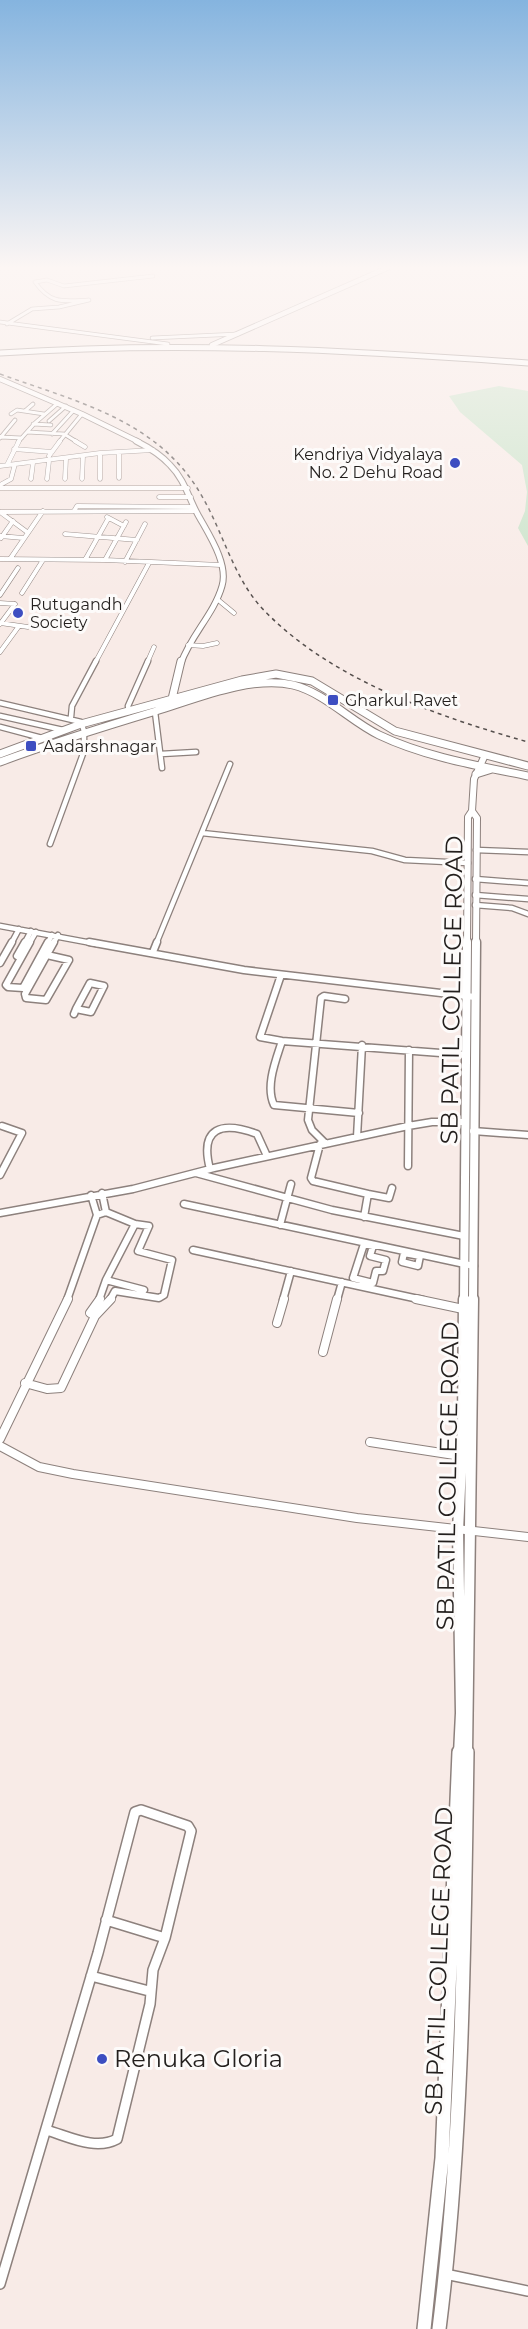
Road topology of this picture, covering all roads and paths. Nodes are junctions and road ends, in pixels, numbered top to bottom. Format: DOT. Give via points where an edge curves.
graph roads {
  1 [pos="0,379"];
  2 [pos="7,381"];
  3 [pos="0,384"];
  4 [pos="58,403"];
  5 [pos="33,404"];
  6 [pos="66,406"];
  7 [pos="74,410"];
  8 [pos="25,411"];
  9 [pos="11,414"];
  10 [pos="44,414"];
  11 [pos="82,414"];
  12 [pos="15,420"];
  13 [pos="33,424"];
  14 [pos="27,432"];
  15 [pos="52,434"];
  16 [pos="64,434"];
  17 [pos="0,437"];
  18 [pos="22,438"];
  19 [pos="85,447"];
  20 [pos="14,449"];
  21 [pos="153,450"];
  22 [pos="52,452"];
  23 [pos="119,452"];
  24 [pos="100,453"];
  25 [pos="83,456"];
  26 [pos="49,459"];
  27 [pos="66,459"];
  28 [pos="7,463"];
  29 [pos="33,463"];
  30 [pos="15,464"];
  31 [pos="0,466"];
  32 [pos="119,478"];
  33 [pos="31,479"];
  34 [pos="47,479"];
  35 [pos="65,479"];
  36 [pos="82,479"];
  37 [pos="100,479"];
  38 [pos="0,486"];
  39 [pos="188,488"];
  40 [pos="159,497"];
  41 [pos="191,497"];
  42 [pos="87,509"];
  43 [pos="195,509"];
  44 [pos="43,511"];
  45 [pos="105,511"];
  46 [pos="108,519"];
  47 [pos="13,521"];
  48 [pos="146,524"];
  49 [pos="27,532"];
  50 [pos="65,534"];
  51 [pos="99,537"];
  52 [pos="1,538"];
  53 [pos="23,538"];
  54 [pos="118,538"];
  55 [pos="137,540"];
  56 [pos="0,559"];
  57 [pos="10,559"];
  58 [pos="42,560"];
  59 [pos="85,560"];
  60 [pos="105,560"];
  61 [pos="125,561"];
  62 [pos="149,563"];
  63 [pos="221,565"];
  64 [pos="18,568"];
  65 [pos="22,594"];
  66 [pos="0,595"];
  67 [pos="217,600"];
  68 [pos="0,603"];
  69 [pos="234,613"];
  70 [pos="0,623"];
  71 [pos="19,626"];
  72 [pos="28,627"];
  73 [pos="217,643"];
  74 [pos="188,645"];
  75 [pos="154,646"];
  76 [pos="0,652"];
  77 [pos="171,699"];
  78 [pos="0,703"];
  79 [pos="170,707"];
  80 [pos="129,712"];
  81 [pos="155,712"];
  82 [pos="0,716"];
  83 [pos="70,717"];
  84 [pos="0,727"];
  85 [pos="83,728"];
  86 [pos="63,730"];
  87 [pos="42,738"];
  88 [pos="196,752"];
  89 [pos="0,754"];
  90 [pos="160,754"];
  91 [pos="485,755"];
  92 [pos="0,762"];
  93 [pos="230,764"];
  94 [pos="479,765"];
  95 [pos="528,766"];
  96 [pos="162,768"];
  97 [pos="494,769"];
  98 [pos="476,774"];
  99 [pos="528,776"];
  100 [pos="472,811"];
  101 [pos="202,833"];
  102 [pos="50,844"];
  103 [pos="476,849"];
  104 [pos="528,852"];
  105 [pos="468,863"];
  106 [pos="475,879"];
  107 [pos="499,881"];
  108 [pos="528,883"];
  109 [pos="528,898"];
  110 [pos="475,900"];
  111 [pos="528,914"];
  112 [pos="0,926"];
  113 [pos="19,929"];
  114 [pos="33,931"];
  115 [pos="55,935"];
  116 [pos="14,938"];
  117 [pos="26,940"];
  118 [pos="32,946"];
  119 [pos="45,952"];
  120 [pos="153,952"];
  121 [pos="0,963"];
  122 [pos="280,975"];
  123 [pos="0,988"];
  124 [pos="471,997"];
  125 [pos="345,999"];
  126 [pos="75,1011"];
  127 [pos="282,1041"];
  128 [pos="315,1043"];
  129 [pos="362,1046"];
  130 [pos="409,1050"];
  131 [pos="467,1055"];
  132 [pos="308,1110"];
  133 [pos="359,1113"];
  134 [pos="1,1126"];
  135 [pos="408,1126"];
  136 [pos="468,1127"];
  137 [pos="528,1135"];
  138 [pos="357,1137"];
  139 [pos="323,1144"];
  140 [pos="267,1156"];
  141 [pos="408,1166"];
  142 [pos="210,1169"];
  143 [pos="196,1173"];
  144 [pos="0,1174"];
  145 [pos="291,1184"];
  146 [pos="392,1188"];
  147 [pos="102,1193"];
  148 [pos="368,1194"];
  149 [pos="91,1195"];
  150 [pos="287,1199"];
  151 [pos="184,1204"];
  152 [pos="106,1212"];
  153 [pos="0,1213"];
  154 [pos="97,1215"];
  155 [pos="364,1217"];
  156 [pos="135,1224"];
  157 [pos="280,1225"];
  158 [pos="464,1236"];
  159 [pos="364,1243"];
  160 [pos="373,1245"];
  161 [pos="193,1250"];
  162 [pos="469,1265"];
  163 [pos="291,1271"];
  164 [pos="106,1280"];
  165 [pos="342,1282"];
  166 [pos="363,1283"];
  167 [pos="144,1290"];
  168 [pos="463,1309"];
  169 [pos="90,1313"];
  170 [pos="278,1323"];
  171 [pos="323,1352"];
  172 [pos="26,1383"];
  173 [pos="0,1439"];
  174 [pos="370,1442"];
  175 [pos="0,1446"];
  176 [pos="461,1456"];
  177 [pos="458,1531"];
  178 [pos="470,1532"];
  179 [pos="528,1537"];
  180 [pos="464,1614"];
  181 [pos="464,1679"];
  182 [pos="106,1920"];
  183 [pos="165,1938"];
  184 [pos="91,1976"];
  185 [pos="149,1990"];
  186 [pos="46,2130"];
  187 [pos="431,2269"];
  188 [pos="446,2274"];
  189 [pos="0,2284"];
  190 [pos="528,2291"];
  191 [pos="424,2329"];
  192 [pos="439,2329"];
  1 -- 2 [label="main road"];
  2 -- 3 [label="street"];
  2 -- 4 [label="main road"];
  4 -- 6 [label="main road"];
  4 -- 10 [label="street"];
  5 -- 8 [label="street"];
  6 -- 7 [label="main road"];
  6 -- 13 [label="street" via="50,423"];
  7 -- 11 [label="main road"];
  7 -- 15 [label="street"];
  8 -- 9 [label="street"];
  8 -- 10 [label="street"];
  10 -- 13 [label="street"];
  11 -- 16 [label="street"];
  11 -- 21 [label="main road"];
  12 -- 17 [label="street"];
  13 -- 14 [label="street"];
  14 -- 15 [label="street"];
  14 -- 18 [label="street"];
  15 -- 16 [label="street"];
  16 -- 19 [label="street"];
  16 -- 22 [label="street"];
  17 -- 18 [label="street"];
  18 -- 20 [label="street"];
  20 -- 22 [label="street"];
  20 -- 28 [label="street"];
  21 -- 23 [label="street"];
  21 -- 39 [label="main road" via="170,464"];
  22 -- 26 [label="street"];
  23 -- 24 [label="street"];
  23 -- 32 [label="street"];
  24 -- 25 [label="street"];
  24 -- 37 [label="street"];
  25 -- 27 [label="street"];
  25 -- 36 [label="street"];
  26 -- 27 [label="street"];
  26 -- 29 [label="street"];
  26 -- 34 [label="street"];
  27 -- 35 [label="street"];
  28 -- 30 [label="street"];
  28 -- 31 [label="street"];
  29 -- 30 [label="street"];
  29 -- 33 [label="street"];
  30 -- 38 [label="street" via="11,479"];
  38 -- 39 [label="street"];
  39 -- 41 [label="main road"];
  40 -- 41 [label="street"];
  41 -- 43 [label="main road"];
  42 -- 43 [label="street"];
  42 -- 44 [label="street"];
  42 -- 45 [label="street"];
  43 -- 45 [label="street"];
  43 -- 63 [label="main road" via="214,542"];
  44 -- 47 [label="street" via="0,512"];
  44 -- 49 [label="street"];
  45 -- 46 [label="street"];
  46 -- 51 [label="street"];
  46 -- 54 [label="street" via="125,524"];
  47 -- 49 [label="street"];
  47 -- 52 [label="street"];
  48 -- 55 [label="street"];
  49 -- 53 [label="street"];
  50 -- 51 [label="street"];
  51 -- 54 [label="street"];
  51 -- 59 [label="street"];
  52 -- 53 [label="street"];
  53 -- 57 [label="street"];
  54 -- 55 [label="street"];
  54 -- 60 [label="street"];
  55 -- 61 [label="street"];
  56 -- 57 [label="street"];
  57 -- 58 [label="street"];
  58 -- 59 [label="street"];
  58 -- 65 [label="street"];
  59 -- 60 [label="street"];
  60 -- 61 [label="street"];
  61 -- 62 [label="street"];
  62 -- 63 [label="street"];
  62 -- 83 [label="street" via="79,692"];
  63 -- 67 [label="main road" via="223,584"];
  64 -- 66 [label="street"];
  67 -- 69 [label="street"];
  67 -- 74 [label="main road"];
  68 -- 70 [label="street" via="15,604"];
  70 -- 71 [label="street"];
  71 -- 72 [label="street"];
  71 -- 76 [label="street"];
  73 -- 74 [label="street"];
  74 -- 77 [label="main road"];
  75 -- 80 [label="street" via="128,706"];
  77 -- 79 [label="main road"];
  77 -- 80 [label="main road"];
  77 -- 91 [label="main road" via="242,680 286,675 312,681 395,731"];
  78 -- 83 [label="street"];
  79 -- 81 [label="main road"];
  79 -- 94 [label="main road" via="263,684 292,684 382,736"];
  80 -- 85 [label="main road"];
  81 -- 85 [label="main road"];
  81 -- 90 [label="street"];
  82 -- 86 [label="street"];
  83 -- 85 [label="street" via="80,720"];
  84 -- 87 [label="street"];
  85 -- 86 [label="main road"];
  85 -- 92 [label="main road"];
  85 -- 102 [label="street" via="84,751"];
  86 -- 87 [label="main road"];
  87 -- 89 [label="main road"];
  88 -- 90 [label="street"];
  90 -- 96 [label="street"];
  91 -- 94 [label="street"];
  91 -- 95 [label="main road"];
  93 -- 101 [label="street"];
  94 -- 97 [label="main road"];
  94 -- 98 [label="street"];
  97 -- 98 [label="main road"];
  97 -- 99 [label="main road"];
  98 -- 100 [label="street"];
  100 -- 103 [label="street, SB PATIL COLLEGE ROAD" via="477,818"];
  100 -- 105 [label="street, SB PATIL COLLEGE ROAD" via="468,817"];
  101 -- 105 [label="street" via="372,851 405,860"];
  101 -- 120 [label="street"];
  103 -- 104 [label="street"];
  103 -- 106 [label="street, SB PATIL COLLEGE ROAD"];
  105 -- 124 [label="street, SB PATIL COLLEGE ROAD"];
  106 -- 107 [label="street"];
  106 -- 110 [label="street, SB PATIL COLLEGE ROAD"];
  107 -- 108 [label="street"];
  107 -- 109 [label="street" via="499,895"];
  109 -- 110 [label="street"];
  110 -- 111 [label="street"];
  110 -- 124 [label="street, SB PATIL COLLEGE ROAD"];
  112 -- 113 [label="street"];
  113 -- 114 [label="street"];
  113 -- 116 [label="street"];
  114 -- 115 [label="street"];
  114 -- 117 [label="street"];
  114 -- 119 [label="street" via="6,986 24,988"];
  115 -- 119 [label="street"];
  115 -- 120 [label="street"];
  116 -- 117 [label="street"];
  116 -- 121 [label="street"];
  117 -- 123 [label="street"];
  118 -- 119 [label="street"];
  119 -- 119 [label="street" via="25,994 26,998 46,1000 69,960"];
  120 -- 122 [label="street"];
  122 -- 124 [label="street"];
  122 -- 127 [label="street" via="260,1037"];
  124 -- 131 [label="street, SB PATIL COLLEGE ROAD"];
  124 -- 136 [label="street, SB PATIL COLLEGE ROAD"];
  125 -- 128 [label="street" via="321,998"];
  126 -- 126 [label="street" via="90,983 105,986 91,1012"];
  127 -- 128 [label="street"];
  127 -- 132 [label="street" via="271,1102"];
  128 -- 129 [label="street"];
  128 -- 132 [label="street"];
  129 -- 130 [label="street"];
  129 -- 133 [label="street"];
  130 -- 131 [label="street"];
  130 -- 135 [label="street"];
  131 -- 136 [label="street, SB PATIL COLLEGE ROAD"];
  132 -- 133 [label="street"];
  132 -- 139 [label="street" via="309,1124"];
  133 -- 138 [label="street"];
  134 -- 144 [label="street" via="22,1133"];
  135 -- 136 [label="street" via="432,1122"];
  135 -- 138 [label="street"];
  135 -- 141 [label="street"];
  136 -- 137 [label="street"];
  136 -- 158 [label="street, SB PATIL COLLEGE ROAD"];
  136 -- 162 [label="street, SB PATIL COLLEGE ROAD"];
  138 -- 139 [label="street"];
  139 -- 140 [label="street"];
  139 -- 148 [label="street" via="313,1181"];
  140 -- 142 [label="street"];
  140 -- 142 [label="street" via="257,1134 232,1126 212,1131 207,1137 205,1154"];
  142 -- 143 [label="street"];
  143 -- 147 [label="street"];
  143 -- 150 [label="street"];
  145 -- 150 [label="street"];
  146 -- 148 [label="street" via="389,1198"];
  147 -- 149 [label="street"];
  147 -- 152 [label="street"];
  148 -- 155 [label="street"];
  149 -- 153 [label="street"];
  149 -- 154 [label="street"];
  150 -- 155 [label="street"];
  150 -- 157 [label="street"];
  151 -- 157 [label="street"];
  152 -- 154 [label="street"];
  152 -- 156 [label="street"];
  154 -- 172 [label="street" via="71,1292"];
  155 -- 158 [label="street"];
  156 -- 164 [label="street"];
  156 -- 172 [label="street" via="149,1226 138,1251 172,1260 164,1295 159,1298 115,1291 95,1316 61,1388"];
  157 -- 159 [label="street"];
  158 -- 162 [label="street, SB PATIL COLLEGE ROAD"];
  159 -- 160 [label="street"];
  159 -- 166 [label="street" via="353,1278"];
  160 -- 162 [label="street"];
  160 -- 166 [label="street" via="370,1256 386,1260 383,1271 376,1271 373,1283"];
  161 -- 163 [label="street"];
  162 -- 168 [label="street, SB PATIL COLLEGE ROAD"];
  162 -- 178 [label="street, SB PATIL COLLEGE ROAD"];
  163 -- 165 [label="street"];
  163 -- 170 [label="street"];
  164 -- 167 [label="street"];
  164 -- 169 [label="street"];
  165 -- 166 [label="street"];
  165 -- 171 [label="street"];
  166 -- 168 [label="street"];
  168 -- 176 [label="street, SB PATIL COLLEGE ROAD"];
  172 -- 173 [label="street"];
  174 -- 176 [label="street"];
  175 -- 177 [label="street" via="39,1467 73,1474"];
  176 -- 177 [label="street, SB PATIL COLLEGE ROAD"];
  177 -- 178 [label="street"];
  177 -- 180 [label="street, SB PATIL COLLEGE ROAD"];
  178 -- 179 [label="street"];
  178 -- 180 [label="street, SB PATIL COLLEGE ROAD"];
  180 -- 181 [label="street, SB PATIL COLLEGE ROAD"];
  181 -- 187 [label="street, SB PATIL COLLEGE ROAD" via="442,2158"];
  181 -- 188 [label="street, SB PATIL COLLEGE ROAD" via="464,1916 457,2127"];
  182 -- 183 [label="street"];
  182 -- 183 [label="street" via="133,1817 141,1810 190,1828"];
  182 -- 184 [label="street"];
  183 -- 185 [label="street"];
  184 -- 185 [label="street"];
  184 -- 186 [label="street"];
  185 -- 186 [label="street" via="150,2004 117,2139 101,2145"];
  186 -- 189 [label="street"];
  187 -- 188 [label="street"];
  187 -- 191 [label="street, SB PATIL COLLEGE ROAD"];
  188 -- 190 [label="street"];
  188 -- 192 [label="street, SB PATIL COLLEGE ROAD"];
}
